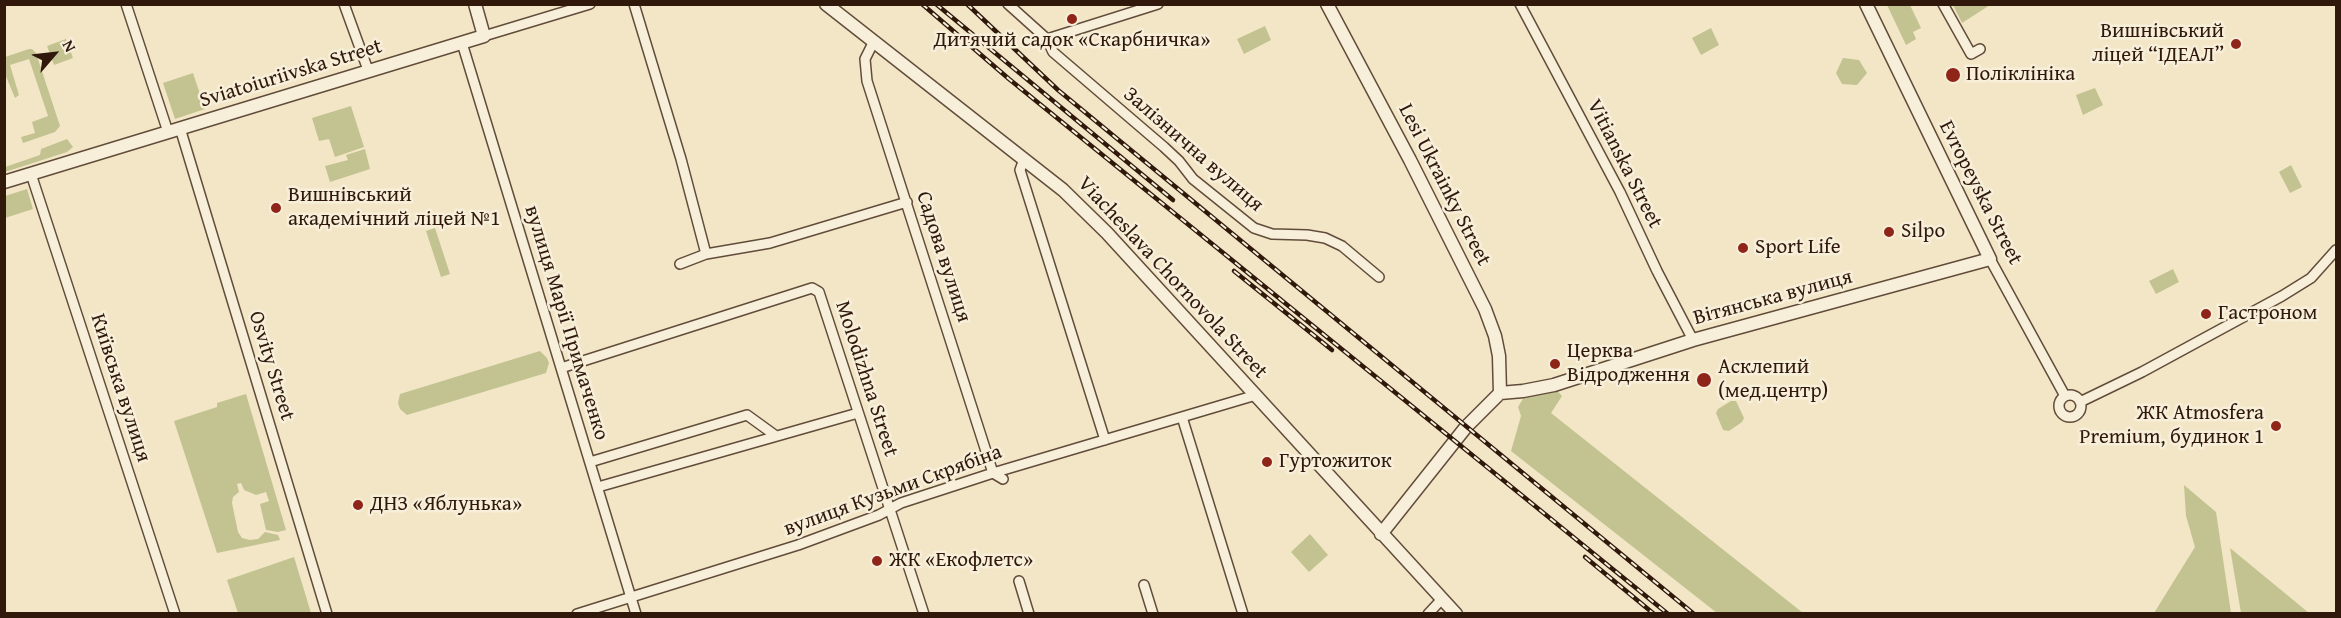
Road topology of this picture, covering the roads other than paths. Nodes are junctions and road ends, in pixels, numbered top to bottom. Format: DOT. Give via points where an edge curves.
graph roads {
  1 [pos="126,4"];
  2 [pos="344,4"];
  3 [pos="475,4"];
  4 [pos="590,4"];
  5 [pos="634,4"];
  6 [pos="826,4"];
  7 [pos="1008,4"];
  8 [pos="1158,4"];
  9 [pos="1328,4"];
  10 [pos="1520,4"];
  11 [pos="1866,4"];
  12 [pos="1943,4"];
  13 [pos="484,36"];
  14 [pos="1047,39"];
  15 [pos="874,41"];
  16 [pos="462,43"];
  17 [pos="1980,49"];
  18 [pos="368,70"];
  19 [pos="174,130"];
  20 [pos="1024,159"];
  21 [pos="31,174"];
  22 [pos="4,182"];
  23 [pos="907,202"];
  24 [pos="2337,250"];
  25 [pos="706,254"];
  26 [pos="1990,259"];
  27 [pos="680,264"];
  28 [pos="1379,277"];
  29 [pos="1693,340"];
  30 [pos="561,368"];
  31 [pos="1500,393"];
  32 [pos="1256,395"];
  33 [pos="2065,396"];
  34 [pos="2080,402"];
  35 [pos="858,413"];
  36 [pos="1182,417"];
  37 [pos="776,436"];
  38 [pos="1105,440"];
  39 [pos="590,462"];
  40 [pos="993,473"];
  41 [pos="1003,479"];
  42 [pos="597,488"];
  43 [pos="890,510"];
  44 [pos="1381,534"];
  45 [pos="1019,581"];
  46 [pos="1144,585"];
  47 [pos="631,597"];
  48 [pos="1442,599"];
  49 [pos="175,614"];
  50 [pos="327,614"];
  51 [pos="577,614"];
  52 [pos="636,614"];
  53 [pos="924,614"];
  54 [pos="1029,614"];
  55 [pos="1153,614"];
  56 [pos="1243,614"];
  57 [pos="1428,614"];
  58 [pos="1455,614"];
  1 -- 19 [label="street, Osvity Street"];
  2 -- 18 [label="street"];
  3 -- 13 [label="street"];
  4 -- 13 [label="street, Sviatoiuriivska Street"];
  5 -- 25 [label="street"];
  6 -- 15 [label="street, Viacheslava Chornovola Street"];
  7 -- 14 [label="street, Залізнична вулиця"];
  8 -- 14 [label="street"];
  9 -- 31 [label="street, Lesi Ukrainky Street" via="1485,309 1499,356"];
  10 -- 29 [label="street, Vitianska Street"];
  11 -- 26 [label="street, Evropeyska Street"];
  12 -- 17 [label="street" via="1971,54"];
  13 -- 16 [label="street, Sviatoiuriivska Street"];
  14 -- 28 [label="street, Залізнична вулиця" via="1053,52 1254,228 1272,234 1325,238 1342,246"];
  15 -- 20 [label="street, Viacheslava Chornovola Street"];
  15 -- 23 [label="street, Садова вулиця" via="865,59 867,81"];
  16 -- 18 [label="street, Sviatoiuriivska Street"];
  16 -- 30 [label="street, вулиця Марії Примаченко"];
  18 -- 19 [label="street, Sviatoiuriivska Street"];
  19 -- 21 [label="street, Sviatoiuriivska Street"];
  19 -- 50 [label="street, Osvity Street"];
  20 -- 32 [label="street, Viacheslava Chornovola Street" via="1107,233"];
  20 -- 38 [label="street" via="1020,170"];
  21 -- 22 [label="street, Sviatoiuriivska Street"];
  21 -- 49 [label="street, Київська вулиця"];
  23 -- 25 [label="street" via="770,243"];
  23 -- 40 [label="street, Садова вулиця"];
  24 -- 34 [label="street" via="2311,278 2282,296"];
  25 -- 27 [label="street"];
  26 -- 29 [label="street, Вітянська вулиця"];
  26 -- 33 [label="street, Evropeyska Street"];
  29 -- 31 [label="street, Вітянська вулиця" via="1554,385"];
  30 -- 35 [label="street, Molodizhna Street" via="812,288 819,292"];
  30 -- 39 [label="street, вулиця Марії Примаченко"];
  31 -- 44 [label="street" via="1473,419"];
  32 -- 36 [label="street, вулиця Кузьми Скрябіна"];
  32 -- 44 [label="street, Viacheslava Chornovola Street"];
  33 -- 34 [label="street" via="2076,397"];
  33 -- 34 [label="street, Evropeyska Street" via="2059,404 2066,416 2076,415"];
  35 -- 37 [label="street"];
  35 -- 43 [label="street, Molodizhna Street"];
  36 -- 38 [label="street, вулиця Кузьми Скрябіна"];
  36 -- 56 [label="street"];
  37 -- 39 [label="street" via="747,415"];
  37 -- 42 [label="street"];
  38 -- 40 [label="street, вулиця Кузьми Скрябіна"];
  39 -- 42 [label="street, вулиця Марії Примаченко"];
  40 -- 41 [label="street"];
  40 -- 43 [label="street, вулиця Кузьми Скрябіна"];
  42 -- 47 [label="street, вулиця Марії Примаченко"];
  43 -- 47 [label="street, вулиця Кузьми Скрябіна" via="798,545"];
  43 -- 53 [label="street, Molodizhna Street"];
  44 -- 48 [label="street, Viacheslava Chornovola Street"];
  45 -- 54 [label="street"];
  46 -- 55 [label="street"];
  47 -- 51 [label="street, вулиця Кузьми Скрябіна"];
  47 -- 52 [label="street, вулиця Марії Примаченко"];
  48 -- 57 [label="street"];
  48 -- 58 [label="street, Viacheslava Chornovola Street"];
}
